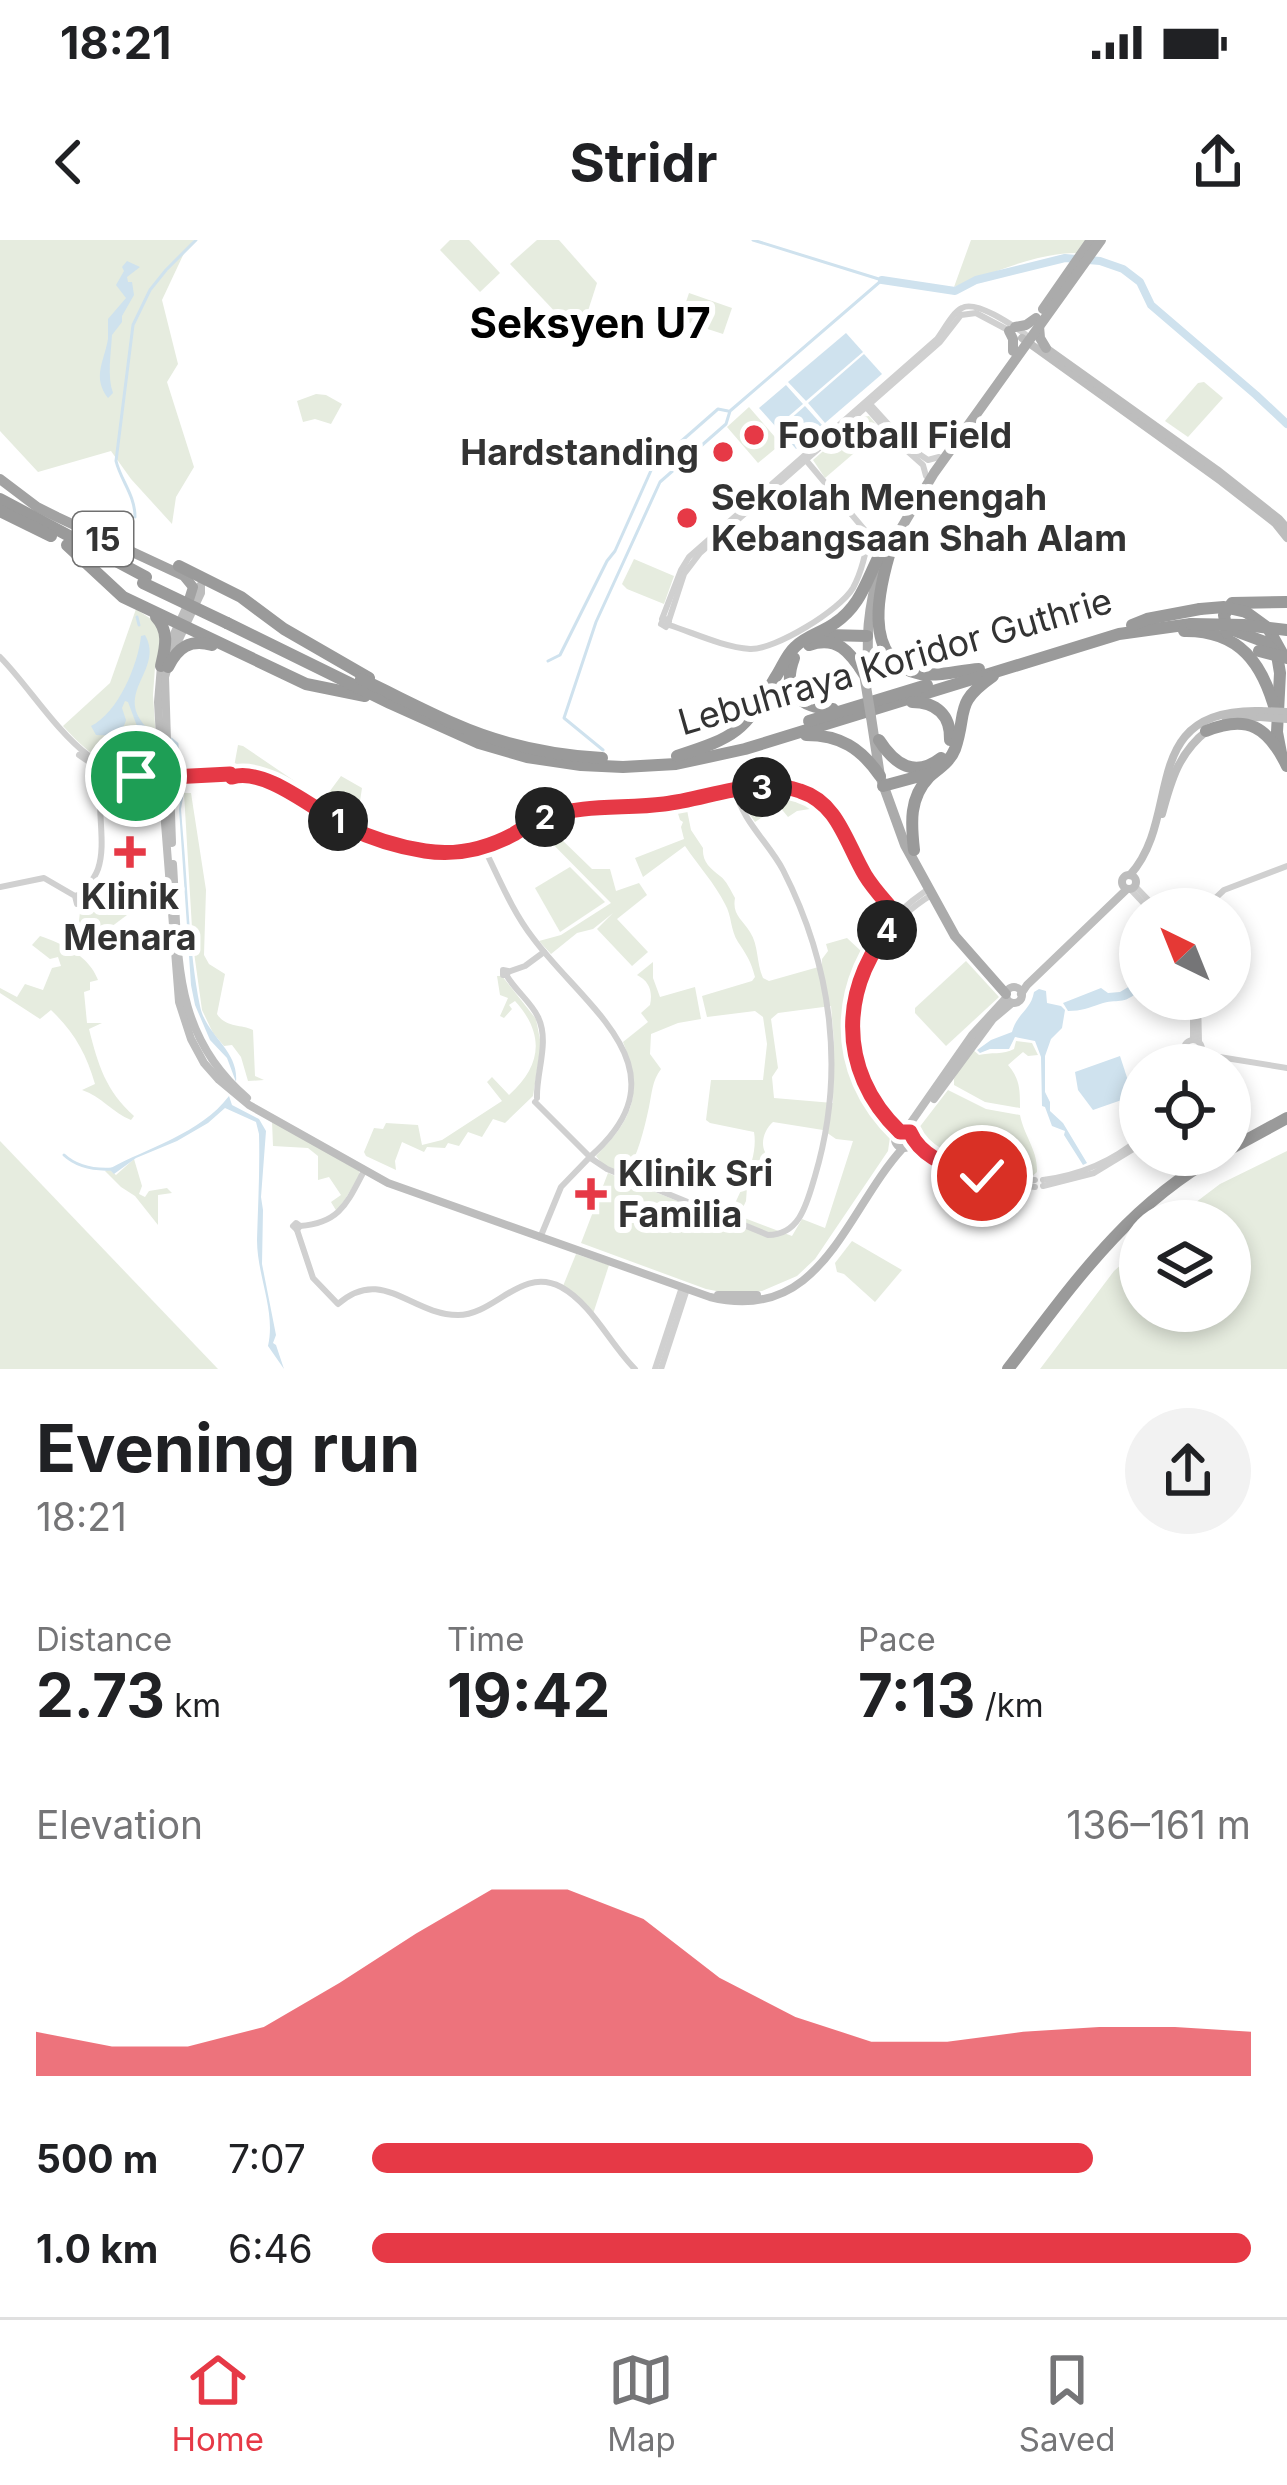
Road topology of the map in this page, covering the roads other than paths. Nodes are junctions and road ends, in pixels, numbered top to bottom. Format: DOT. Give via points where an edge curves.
graph roads {
  1 [pos="1101,240"];
  2 [pos="1089,248"];
  3 [pos="1038,320"];
  4 [pos="1021,335"];
  5 [pos="1043,350"];
  6 [pos="1014,355"];
  7 [pos="1094,391"];
  8 [pos="1106,392"];
  9 [pos="867,404"];
  10 [pos="1154,425"];
  11 [pos="939,457"];
  12 [pos="804,459"];
  13 [pos="1217,470"];
  14 [pos="0,474"];
  15 [pos="926,476"];
  16 [pos="1221,481"];
  17 [pos="0,504"];
  18 [pos="1287,528"];
  19 [pos="1287,538"];
  20 [pos="893,542"];
  21 [pos="67,545"];
  22 [pos="880,554"];
  23 [pos="179,566"];
  24 [pos="144,580"];
  25 [pos="201,585"];
  26 [pos="222,587"];
  27 [pos="1287,599"];
  28 [pos="188,603"];
  29 [pos="143,608"];
  30 [pos="672,609"];
  31 [pos="1194,617"];
  32 [pos="228,620"];
  33 [pos="666,621"];
  34 [pos="182,626"];
  35 [pos="1225,627"];
  36 [pos="1129,628"];
  37 [pos="1287,628"];
  38 [pos="686,630"];
  39 [pos="814,636"];
  40 [pos="865,636"];
  41 [pos="236,651"];
  42 [pos="0,657"];
  43 [pos="1287,658"];
  44 [pos="164,666"];
  45 [pos="1012,666"];
  46 [pos="979,669"];
  47 [pos="867,679"];
  48 [pos="902,702"];
  49 [pos="390,703"];
  50 [pos="415,704"];
  51 [pos="854,707"];
  52 [pos="1284,712"];
  53 [pos="1260,714"];
  54 [pos="876,730"];
  55 [pos="1206,731"];
  56 [pos="793,735"];
  57 [pos="1287,736"];
  58 [pos="677,756"];
  59 [pos="1284,759"];
  60 [pos="938,771"];
  61 [pos="105,774"];
  62 [pos="166,778"];
  63 [pos="884,782"];
  64 [pos="736,790"];
  65 [pos="484,848"];
  66 [pos="914,850"];
  67 [pos="1287,868"];
  68 [pos="1130,884"];
  69 [pos="0,887"];
  70 [pos="1134,888"];
  71 [pos="1236,888"];
  72 [pos="932,891"];
  73 [pos="81,897"];
  74 [pos="173,903"];
  75 [pos="897,916"];
  76 [pos="544,952"];
  77 [pos="1012,994"];
  78 [pos="1251,1061"];
  79 [pos="1287,1066"];
  80 [pos="1287,1114"];
  81 [pos="1251,1134"];
  82 [pos="904,1139"];
  83 [pos="1119,1154"];
  84 [pos="590,1157"];
  85 [pos="365,1169"];
  86 [pos="1175,1176"];
  87 [pos="1185,1176"];
  88 [pos="541,1236"];
  89 [pos="685,1286"];
  90 [pos="634,1369"];
  91 [pos="658,1369"];
  92 [pos="1004,1369"];
  1 -- 2 [label="main road"];
  2 -- 3 [label="main road"];
  3 -- 4 [label="main road"];
  3 -- 5 [label="main road"];
  4 -- 5 [label="main road"];
  4 -- 6 [label="main road"];
  4 -- 9 [label="street" via="976,313 962,315"];
  5 -- 6 [label="main road"];
  5 -- 7 [label="main road"];
  5 -- 8 [label="main road"];
  6 -- 11 [label="main road"];
  6 -- 20 [label="main road"];
  7 -- 8 [label="main road"];
  7 -- 10 [label="main road"];
  8 -- 10 [label="main road"];
  9 -- 11 [label="street" via="910,448 928,460"];
  9 -- 12 [label="street"];
  9 -- 15 [label="street"];
  10 -- 13 [label="main road"];
  10 -- 16 [label="main road"];
  11 -- 15 [label="main road"];
  12 -- 30 [label="street" via="700,553"];
  12 -- 33 [label="street" via="689,557"];
  12 -- 38 [label="street" via="868,534 847,596 766,648"];
  13 -- 16 [label="main road"];
  13 -- 18 [label="main road"];
  14 -- 23 [label="highway, 15" via="39,502"];
  14 -- 28 [label="highway, 15" via="37,507 181,574 193,586"];
  15 -- 22 [label="main road"];
  16 -- 19 [label="main road"];
  17 -- 21 [label="highway, Lebuhraya Koridor Guthrie"];
  17 -- 24 [label="highway, Lebuhraya Koridor Guthrie"];
  20 -- 40 [label="main road"];
  20 -- 46 [label="highway" via="878,608 889,653 916,673"];
  21 -- 24 [label="highway, Lebuhraya Koridor Guthrie"];
  21 -- 29 [label="highway"];
  22 -- 39 [label="highway" via="860,600"];
  22 -- 40 [label="main road"];
  23 -- 25 [label="main road"];
  23 -- 26 [label="highway"];
  24 -- 32 [label="highway, Lebuhraya Koridor Guthrie, bridge"];
  25 -- 26 [label="main road"];
  25 -- 28 [label="main road"];
  25 -- 34 [label="main road"];
  26 -- 50 [label="highway"];
  27 -- 35 [label="highway" via="1232,603"];
  28 -- 34 [label="main road"];
  29 -- 34 [label="highway"];
  29 -- 44 [label="highway" via="165,630"];
  30 -- 33 [label="street"];
  30 -- 38 [label="street"];
  31 -- 36 [label="highway, Lebuhraya Koridor Guthrie"];
  31 -- 37 [label="highway, Lebuhraya Koridor Guthrie, bridge"];
  31 -- 52 [label="highway, bridge" via="1224,607 1268,628 1282,651"];
  32 -- 49 [label="highway, Lebuhraya Koridor Guthrie"];
  32 -- 50 [label="highway, Lebuhraya Koridor Guthrie"];
  33 -- 38 [label="street"];
  34 -- 41 [label="highway"];
  34 -- 44 [label="main road"];
  35 -- 43 [label="highway, bridge" via="1233,638"];
  35 -- 52 [label="highway" via="1274,650"];
  36 -- 45 [label="highway, Lebuhraya Koridor Guthrie"];
  36 -- 46 [label="highway, Lebuhraya Koridor Guthrie"];
  36 -- 52 [label="highway" via="1232,642 1260,667"];
  39 -- 40 [label="highway"];
  39 -- 58 [label="highway" via="791,650 740,729"];
  40 -- 47 [label="main road"];
  41 -- 44 [label="highway" via="193,643"];
  41 -- 49 [label="highway" via="306,684"];
  42 -- 61 [label="street"];
  44 -- 62 [label="main road"];
  45 -- 48 [label="highway, Lebuhraya Koridor Guthrie"];
  45 -- 60 [label="highway" via="967,699 955,750"];
  46 -- 51 [label="highway, Lebuhraya Koridor Guthrie"];
  47 -- 51 [label="highway" via="844,647 822,640 790,664 793,688 806,704"];
  47 -- 54 [label="main road, bridge"];
  48 -- 54 [label="highway" via="943,713 950,729 945,752 929,766 908,768"];
  48 -- 56 [label="highway, Lebuhraya Koridor Guthrie"];
  49 -- 56 [label="highway, Lebuhraya Koridor Guthrie" via="479,742 580,765 676,764"];
  50 -- 58 [label="highway, Lebuhraya Koridor Guthrie" via="459,726 551,752"];
  51 -- 58 [label="highway, Lebuhraya Koridor Guthrie"];
  52 -- 53 [label="main road, bridge"];
  52 -- 57 [label="highway"];
  52 -- 59 [label="highway"];
  53 -- 55 [label="main road"];
  53 -- 68 [label="main road" via="1214,716 1180,744"];
  54 -- 63 [label="main road"];
  55 -- 59 [label="highway" via="1249,724"];
  55 -- 68 [label="main road" via="1172,776 1152,851"];
  56 -- 63 [label="highway" via="845,742"];
  60 -- 63 [label="highway"];
  60 -- 66 [label="highway" via="913,806"];
  61 -- 62 [label="street"];
  61 -- 73 [label="street" via="100,863"];
  62 -- 65 [label="street" via="233,774 296,793 343,825 397,844"];
  62 -- 74 [label="main road"];
  63 -- 66 [label="main road"];
  63 -- 72 [label="main road" via="896,826"];
  64 -- 65 [label="street" via="575,809"];
  64 -- 75 [label="street" via="785,787 821,801"];
  64 -- 84 [label="street" via="794,894 821,964 832,1040 829,1118 810,1193 790,1231 775,1236"];
  65 -- 76 [label="street"];
  66 -- 72 [label="main road"];
  67 -- 71 [label="street"];
  68 -- 70 [label="street"];
  68 -- 77 [label="main road"];
  69 -- 73 [label="street" via="44,878"];
  72 -- 75 [label="street"];
  72 -- 77 [label="main road" via="955,936"];
  73 -- 74 [label="street" via="107,909"];
  74 -- 85 [label="main road" via="189,1017 226,1083"];
  75 -- 82 [label="street" via="862,960 847,1018 860,1085"];
  76 -- 84 [label="street" via="619,1039 628,1061 628,1108"];
  76 -- 84 [label="street" via="508,974 540,1021 537,1100"];
  77 -- 82 [label="main road" via="971,1035"];
  78 -- 79 [label="street"];
  80 -- 81 [label="highway"];
  82 -- 83 [label="street" via="972,1174 1039,1183"];
  82 -- 89 [label="main road" via="804,1281 745,1302"];
  84 -- 88 [label="street" via="561,1187"];
  85 -- 88 [label="main road"];
  85 -- 90 [label="street" via="335,1216 298,1228 313,1278 338,1304 371,1288 463,1315 528,1283 547,1282 572,1295"];
  86 -- 92 [label="highway" via="1095,1247"];
  87 -- 92 [label="highway" via="1099,1251"];
  88 -- 89 [label="main road"];
  89 -- 91 [label="street"];
}
